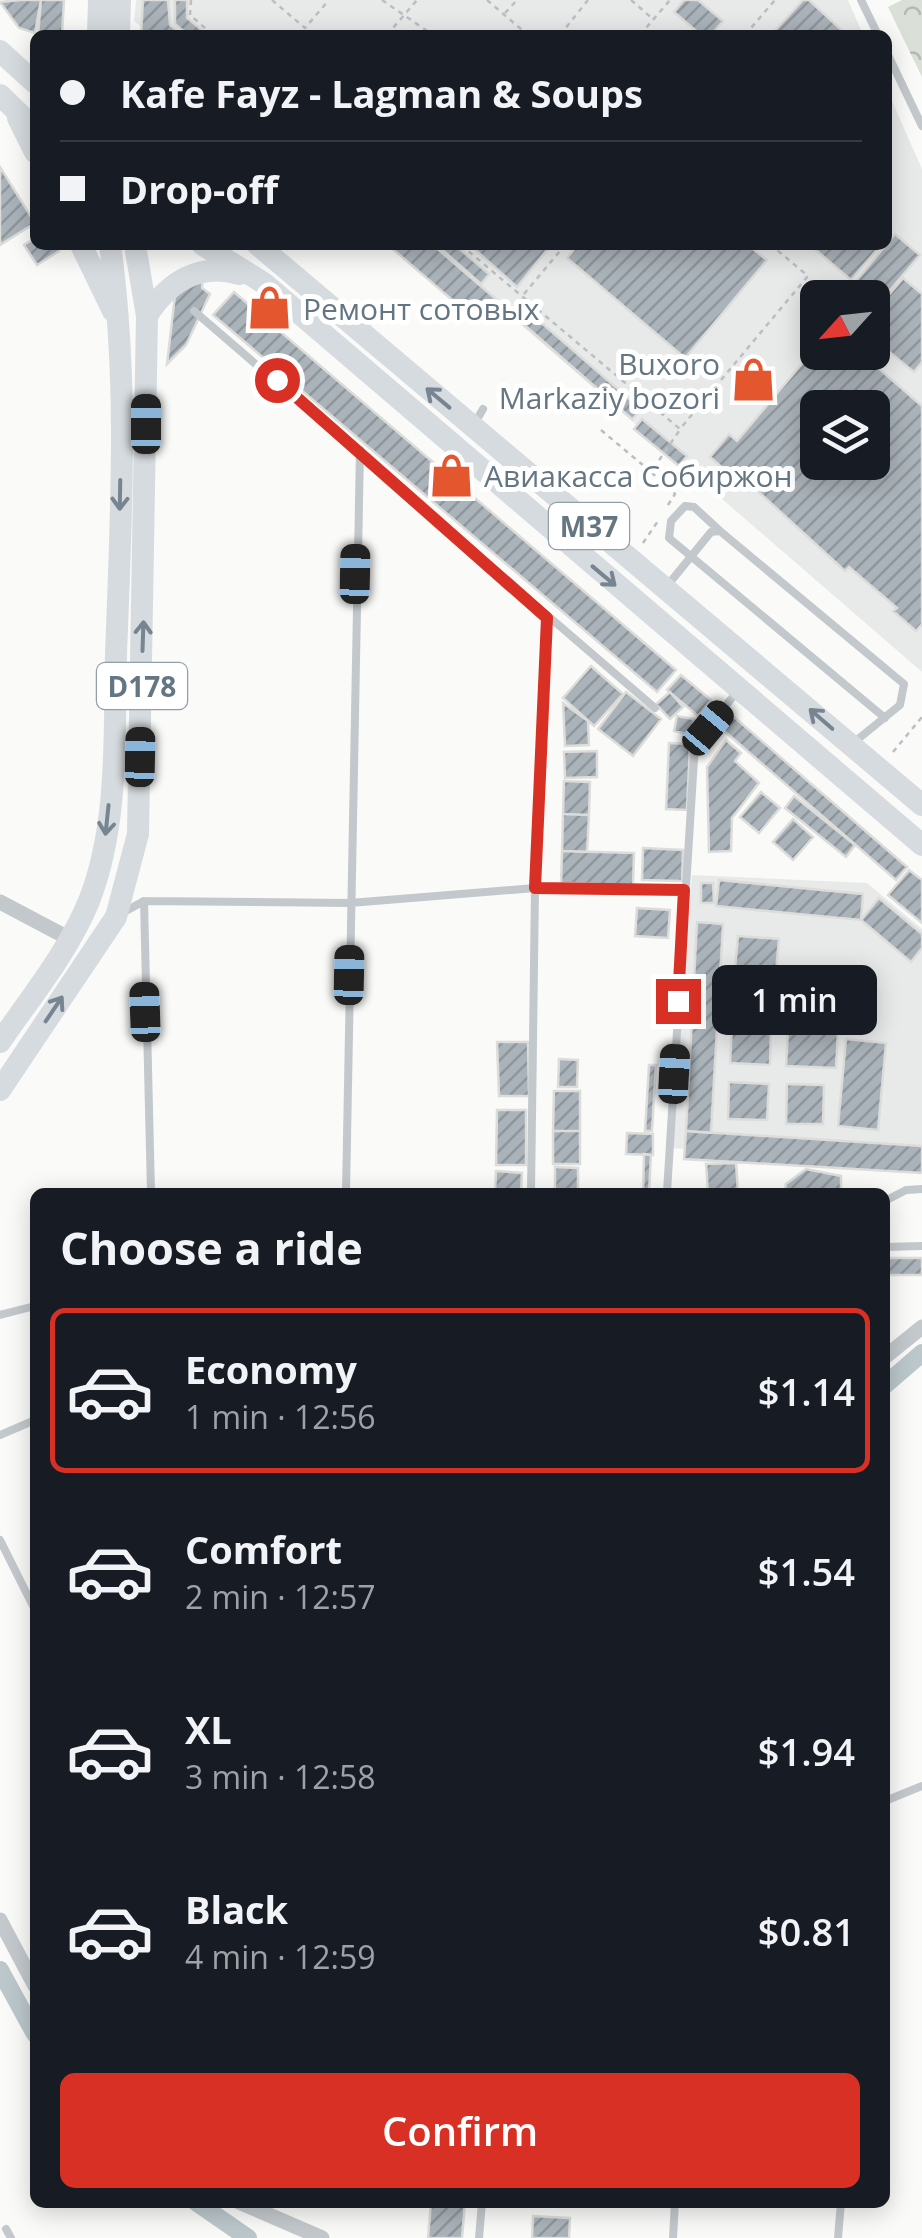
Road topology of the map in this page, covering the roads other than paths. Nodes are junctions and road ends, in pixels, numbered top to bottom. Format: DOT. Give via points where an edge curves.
graph roads {
  1 [pos="99,0"];
  2 [pos="120,0"];
  3 [pos="861,0"];
  4 [pos="102,30"];
  5 [pos="103,30"];
  6 [pos="876,30"];
  7 [pos="6,58"];
  8 [pos="892,63"];
  9 [pos="30,66"];
  10 [pos="30,79"];
  11 [pos="0,95"];
  12 [pos="26,122"];
  13 [pos="922,126"];
  14 [pos="83,250"];
  15 [pos="111,250"];
  16 [pos="136,250"];
  17 [pos="211,250"];
  18 [pos="265,250"];
  19 [pos="265,284"];
  20 [pos="194,311"];
  21 [pos="147,316"];
  22 [pos="122,328"];
  23 [pos="360,450"];
  24 [pos="720,531"];
  25 [pos="690,558"];
  26 [pos="664,589"];
  27 [pos="547,618"];
  28 [pos="738,690"];
  29 [pos="655,708"];
  30 [pos="885,718"];
  31 [pos="852,745"];
  32 [pos="922,805"];
  33 [pos="922,845"];
  34 [pos="535,888"];
  35 [pos="684,890"];
  36 [pos="144,901"];
  37 [pos="0,902"];
  38 [pos="350,903"];
  39 [pos="116,916"];
  40 [pos="70,939"];
  41 [pos="0,1042"];
  42 [pos="0,1090"];
  43 [pos="151,1188"];
  44 [pos="346,1188"];
  45 [pos="532,1188"];
  46 [pos="667,1188"];
  47 [pos="922,1189"];
  48 [pos="890,1198"];
  49 [pos="890,1246"];
  50 [pos="922,1246"];
  51 [pos="30,1307"];
  52 [pos="0,1315"];
  53 [pos="922,1327"];
  54 [pos="890,1354"];
  55 [pos="30,1422"];
  56 [pos="0,1435"];
  57 [pos="0,1540"];
  58 [pos="30,1600"];
  59 [pos="922,1786"];
  60 [pos="890,1799"];
  61 [pos="0,1920"];
  62 [pos="30,1977"];
  63 [pos="253,2208"];
  64 [pos="482,2208"];
  65 [pos="675,2208"];
  66 [pos="840,2208"];
  67 [pos="322,2238"];
  68 [pos="479,2238"];
  69 [pos="673,2238"];
  70 [pos="838,2238"];
  1 -- 4 [label="main road"];
  2 -- 5 [label="main road"];
  3 -- 6 [label="lane"];
  7 -- 9 [label="main road"];
  7 -- 10 [label="main road"];
  8 -- 13 [label="lane"];
  11 -- 12 [label="main road"];
  14 -- 22 [label="main road"];
  15 -- 22 [label="main road, D178"];
  16 -- 21 [label="main road, D178"];
  17 -- 19 [label="main road, M37"];
  26 -- 18 [label="main road, M37, one-way" via="478,418"];
  19 -- 21 [label="main road" via="212,269 161,294"];
  19 -- 28 [label="main road, M37, one-way"];
  20 -- 23 [label="lane"];
  39 -- 21 [label="main road, D178, one-way" via="138,834"];
  22 -- 40 [label="main road, D178, one-way" via="112,769 104,848"];
  23 -- 27 [label="lane"];
  23 -- 38 [label="lane"];
  24 -- 25 [label="lane" via="711,532"];
  24 -- 25 [label="lane" via="684,506 669,538"];
  24 -- 30 [label="lane" via="904,684 900,705"];
  25 -- 26 [label="lane"];
  25 -- 30 [label="lane"];
  31 -- 26 [label="main road, M37, one-way"];
  27 -- 29 [label="lane"];
  27 -- 34 [label="lane"];
  28 -- 33 [label="main road, M37"];
  28 -- 35 [label="lane" via="694,744"];
  30 -- 31 [label="lane"];
  31 -- 32 [label="main road, M37"];
  34 -- 35 [label="lane"];
  34 -- 38 [label="lane"];
  34 -- 45 [label="lane"];
  35 -- 46 [label="lane"];
  36 -- 38 [label="lane"];
  36 -- 39 [label="lane"];
  36 -- 43 [label="lane"];
  37 -- 40 [label="street"];
  38 -- 44 [label="lane"];
  42 -- 39 [label="main road, D178, one-way"];
  40 -- 41 [label="main road, D178"];
  47 -- 48 [label="lane"];
  49 -- 50 [label="lane"];
  51 -- 52 [label="lane"];
  53 -- 54 [label="street"];
  55 -- 56 [label="lane"];
  57 -- 58 [label="lane"];
  59 -- 60 [label="lane"];
  61 -- 62 [label="street"];
  63 -- 67 [label="street"];
  64 -- 68 [label="lane"];
  65 -- 69 [label="lane"];
  66 -- 70 [label="lane"];
}
